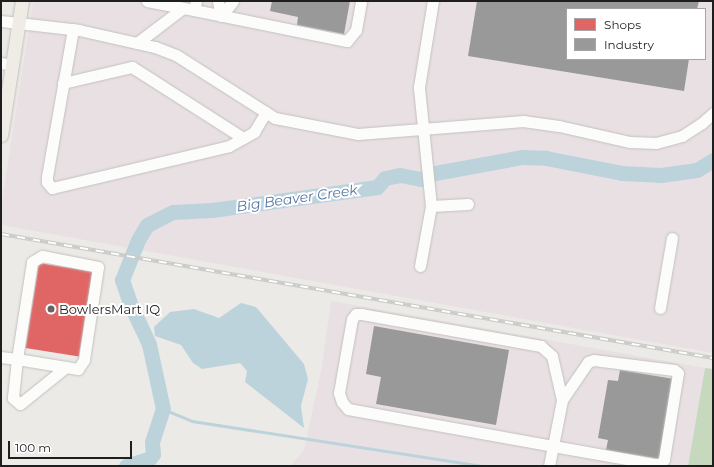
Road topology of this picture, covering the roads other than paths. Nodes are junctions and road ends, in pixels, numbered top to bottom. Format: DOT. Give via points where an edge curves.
graph roads {
  1 [pos="22,1"];
  2 [pos="147,1"];
  3 [pos="218,1"];
  4 [pos="233,1"];
  5 [pos="361,1"];
  6 [pos="432,1"];
  7 [pos="191,6"];
  8 [pos="222,16"];
  9 [pos="1,21"];
  10 [pos="18,24"];
  11 [pos="73,29"];
  12 [pos="137,43"];
  13 [pos="7,64"];
  14 [pos="63,83"];
  15 [pos="266,112"];
  16 [pos="713,113"];
  17 [pos="424,129"];
  18 [pos="1,135"];
  19 [pos="243,138"];
  20 [pos="468,204"];
  21 [pos="431,206"];
  22 [pos="672,238"];
  23 [pos="420,266"];
  24 [pos="660,308"];
  25 [pos="1,357"];
  26 [pos="16,359"];
  27 [pos="66,367"];
  28 [pos="562,400"];
  29 [pos="553,446"];
  30 [pos="549,466"];
  1 -- 10 [label="main road"];
  2 -- 7 [label="street"];
  3 -- 8 [label="street"];
  4 -- 8 [label="street"];
  5 -- 8 [label="street" via="356,30 347,41"];
  6 -- 17 [label="street" via="419,87"];
  7 -- 8 [label="street"];
  7 -- 12 [label="street"];
  9 -- 10 [label="street"];
  10 -- 11 [label="street"];
  10 -- 13 [label="main road"];
  11 -- 12 [label="street"];
  11 -- 14 [label="street"];
  12 -- 15 [label="street" via="176,55"];
  13 -- 18 [label="main road"];
  14 -- 19 [label="street" via="132,68"];
  14 -- 19 [label="street" via="46,182 52,188 229,146"];
  15 -- 17 [label="street" via="275,118 358,134"];
  15 -- 19 [label="street" via="254,132"];
  16 -- 17 [label="street" via="682,136 656,143 630,142 534,122"];
  17 -- 21 [label="street"];
  20 -- 21 [label="street"];
  21 -- 23 [label="street"];
  22 -- 24 [label="street"];
  25 -- 26 [label="street"];
  26 -- 27 [label="street"];
  26 -- 27 [label="street" via="14,398 20,404"];
  26 -- 27 [label="street" via="32,262 42,256 98,267 84,360 78,369"];
  28 -- 29 [label="street"];
  28 -- 29 [label="street" via="588,362 594,360 674,370 678,373 661,464"];
  28 -- 29 [label="street" via="552,356 541,346 362,314 356,314 352,318 339,393 342,402 348,408"];
  29 -- 30 [label="street"];
}
